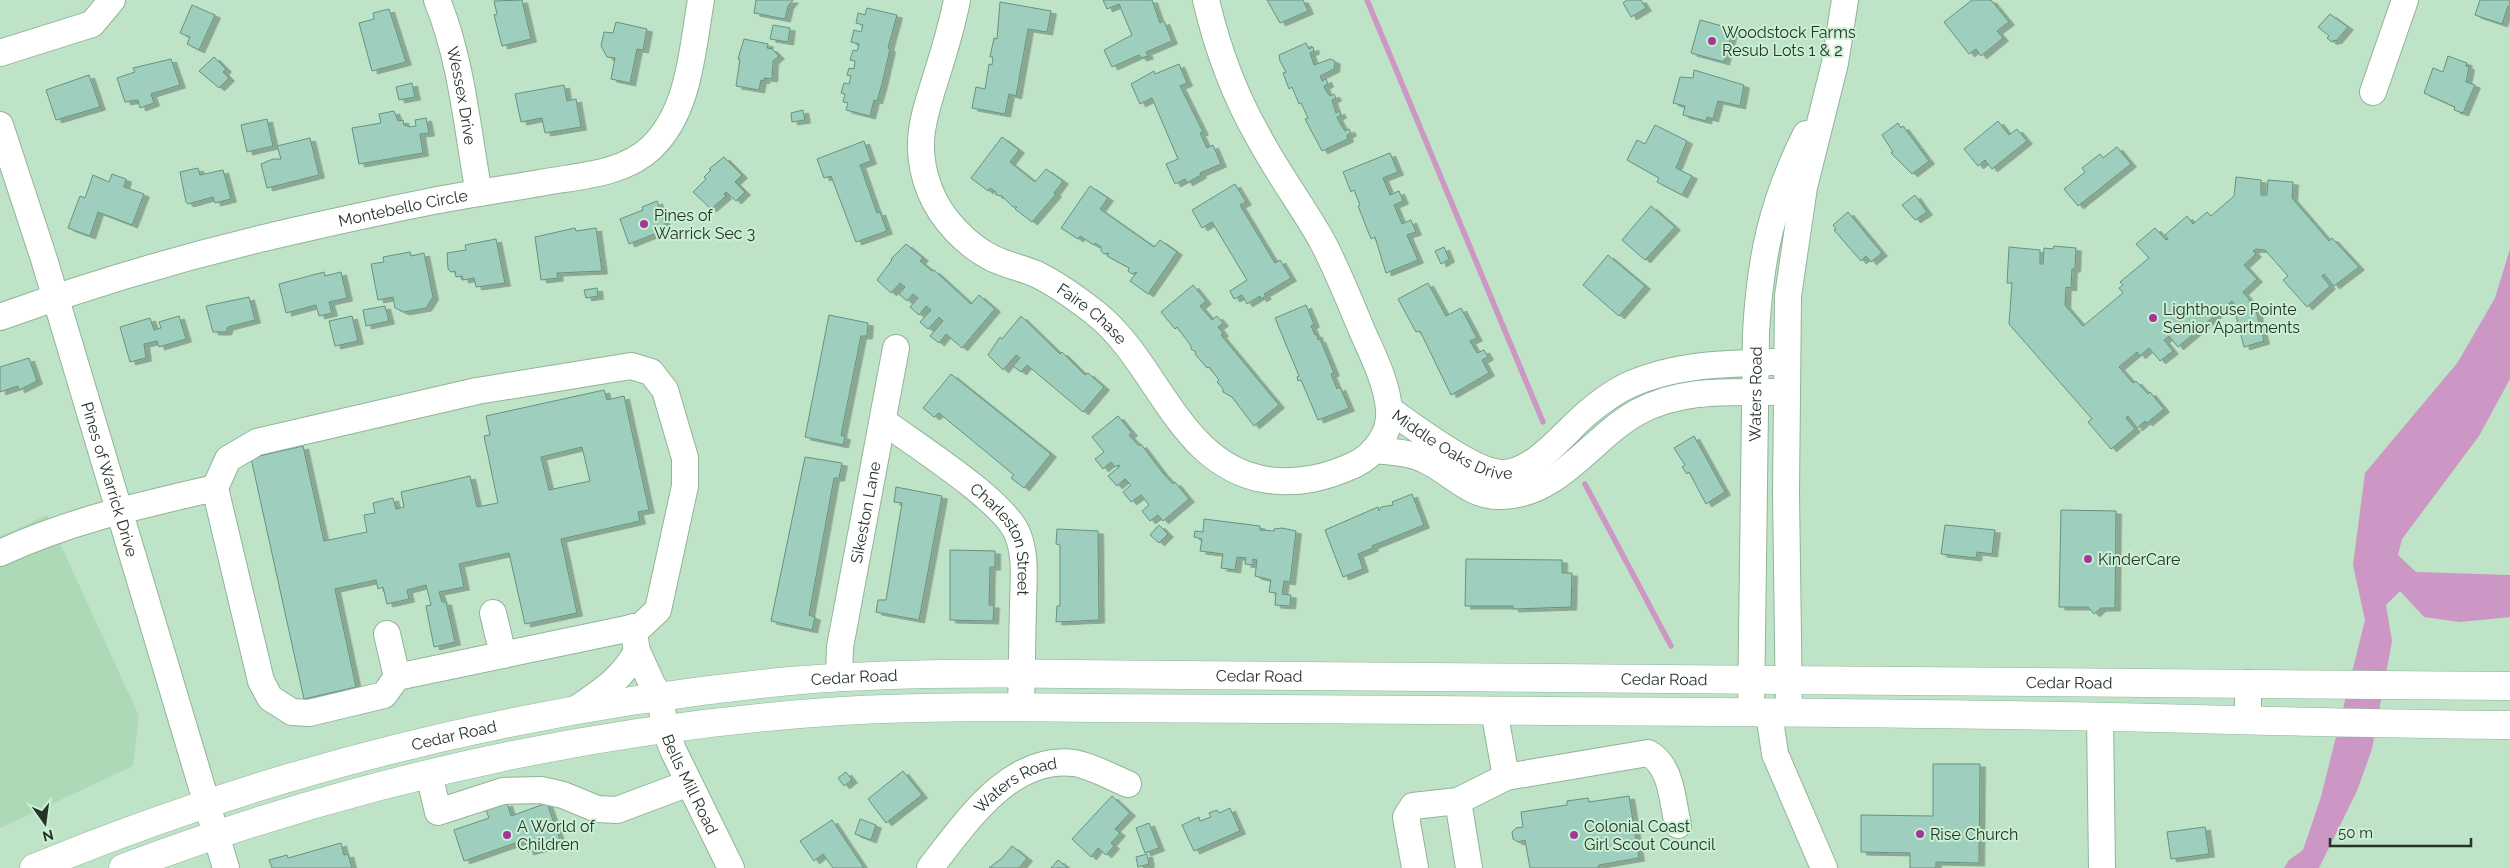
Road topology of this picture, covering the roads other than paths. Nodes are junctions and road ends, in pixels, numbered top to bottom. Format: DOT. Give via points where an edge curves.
graph roads {
  1 [pos="112,0"];
  2 [pos="437,0"];
  3 [pos="701,0"];
  4 [pos="957,0"];
  5 [pos="1206,0"];
  6 [pos="1845,0"];
  7 [pos="2405,0"];
  8 [pos="0,53"];
  9 [pos="1828,88"];
  10 [pos="2373,92"];
  11 [pos="0,125"];
  12 [pos="479,193"];
  13 [pos="55,297"];
  14 [pos="0,317"];
  15 [pos="896,348"];
  16 [pos="1786,362"];
  17 [pos="1755,363"];
  18 [pos="1755,392"];
  19 [pos="1786,392"];
  20 [pos="1389,409"];
  21 [pos="883,421"];
  22 [pos="1374,450"];
  23 [pos="215,488"];
  24 [pos="119,510"];
  25 [pos="0,553"];
  26 [pos="493,612"];
  27 [pos="387,634"];
  28 [pos="635,639"];
  29 [pos="504,655"];
  30 [pos="1022,674"];
  31 [pos="397,677"];
  32 [pos="839,678"];
  33 [pos="1751,679"];
  34 [pos="1788,679"];
  35 [pos="2248,683"];
  36 [pos="2510,686"];
  37 [pos="660,696"];
  38 [pos="1021,708"];
  39 [pos="576,709"];
  40 [pos="1494,710"];
  41 [pos="1770,713"];
  42 [pos="2100,717"];
  43 [pos="2248,721"];
  44 [pos="2510,725"];
  45 [pos="665,729"];
  46 [pos="429,774"];
  47 [pos="1506,777"];
  48 [pos="689,783"];
  49 [pos="1128,784"];
  50 [pos="1458,801"];
  51 [pos="206,802"];
  52 [pos="1678,825"];
  53 [pos="216,835"];
  54 [pos="34,868"];
  55 [pos="123,868"];
  56 [pos="226,868"];
  57 [pos="731,868"];
  58 [pos="930,868"];
  59 [pos="1415,868"];
  60 [pos="1470,868"];
  61 [pos="1824,868"];
  62 [pos="2102,868"];
  1 -- 8 [label="street" via="92,24"];
  2 -- 12 [label="street, Wessex Drive" via="453,52"];
  3 -- 12 [label="street, Montebello Circle" via="679,108 667,130 650,148 631,161 600,172"];
  4 -- 22 [label="street, Faire Chase" via="922,118 921,137 930,192 958,232 994,258 1066,291 1109,324 1186,429 1229,467 1261,479 1288,482 1320,478 1360,462"];
  5 -- 20 [label="street, Middle Oaks Drive" via="1237,95 1257,136 1322,241 1384,384"];
  6 -- 9 [label="street, Waters Road"];
  7 -- 10 [label="street"];
  9 -- 16 [label="street, Waters Road" via="1796,234 1788,296"];
  9 -- 17 [label="street, Waters Road" via="1788,171 1769,226 1760,272"];
  11 -- 13 [label="street, Pines of Warrick Drive"];
  12 -- 13 [label="street, Montebello Circle" via="268,238"];
  13 -- 14 [label="street, Montebello Circle"];
  13 -- 24 [label="street, Pines of Warrick Drive"];
  15 -- 21 [label="street, Sikeston Lane"];
  16 -- 17 [label="street, Middle Oaks Drive"];
  16 -- 19 [label="street, Waters Road"];
  17 -- 18 [label="street, Waters Road"];
  17 -- 20 [label="street, Middle Oaks Drive" via="1686,368 1630,385 1588,413 1530,464 1511,473 1499,473 1476,465"];
  18 -- 19 [label="street, Middle Oaks Drive"];
  18 -- 22 [label="street, Middle Oaks Drive" via="1692,394 1640,410 1608,432 1544,486 1516,495 1480,493 1417,456"];
  18 -- 33 [label="street, Waters Road"];
  19 -- 34 [label="street, Waters Road"];
  20 -- 22 [label="street, Faire Chase" via="1388,425"];
  21 -- 30 [label="street, Charleston Street" via="988,498 1017,532 1023,558"];
  21 -- 32 [label="street, Sikeston Lane" via="840,647"];
  23 -- 24 [label="street"];
  23 -- 28 [label="street" via="228,459 257,442 477,391 631,366 650,372 666,390 685,458 685,486 658,610 641,626"];
  23 -- 31 [label="street" via="261,681 270,698 292,712 309,713 384,695"];
  24 -- 25 [label="street" via="39,535"];
  24 -- 51 [label="street, Pines of Warrick Drive"];
  26 -- 29 [label="street"];
  27 -- 31 [label="street"];
  28 -- 29 [label="street"];
  28 -- 37 [label="street, Bells Mill Road"];
  28 -- 39 [label="street" via="629,667"];
  29 -- 31 [label="street"];
  30 -- 32 [label="main road, Cedar Road"];
  30 -- 33 [label="main road, Cedar Road"];
  30 -- 38 [label="street, Charleston Street"];
  32 -- 37 [label="main road, Cedar Road"];
  33 -- 34 [label="main road, Cedar Road"];
  33 -- 41 [label="street, Waters Road"];
  34 -- 35 [label="main road, Cedar Road"];
  34 -- 41 [label="street, Waters Road"];
  35 -- 36 [label="main road, Cedar Road"];
  35 -- 43 [label="street"];
  37 -- 39 [label="main road, Cedar Road"];
  37 -- 45 [label="street, Bells Mill Road"];
  38 -- 40 [label="main road, Cedar Road"];
  38 -- 45 [label="main road, Cedar Road" via="845,711"];
  39 -- 51 [label="main road, Cedar Road" via="422,741 324,766"];
  40 -- 41 [label="main road, Cedar Road"];
  40 -- 47 [label="street"];
  41 -- 42 [label="main road, Cedar Road"];
  41 -- 61 [label="street" via="1775,754"];
  42 -- 43 [label="main road, Cedar Road"];
  42 -- 62 [label="street"];
  43 -- 44 [label="main road, Cedar Road"];
  45 -- 46 [label="main road, Cedar Road" via="530,751"];
  45 -- 48 [label="street, Bells Mill Road"];
  46 -- 48 [label="street" via="438,812 503,791 541,790 597,809 617,810"];
  46 -- 53 [label="main road, Cedar Road" via="320,802"];
  47 -- 50 [label="street"];
  47 -- 52 [label="street" via="1648,754 1665,768"];
  48 -- 57 [label="street, Bells Mill Road"];
  49 -- 58 [label="street, Waters Road" via="1074,763 1033,769 1016,777 976,811"];
  50 -- 59 [label="street" via="1413,806 1409,810 1406,824"];
  50 -- 60 [label="street"];
  51 -- 53 [label="street, Pines of Warrick Drive"];
  51 -- 54 [label="main road, Cedar Road"];
  53 -- 55 [label="main road, Cedar Road"];
  53 -- 56 [label="street, Pines of Warrick Drive"];
}
